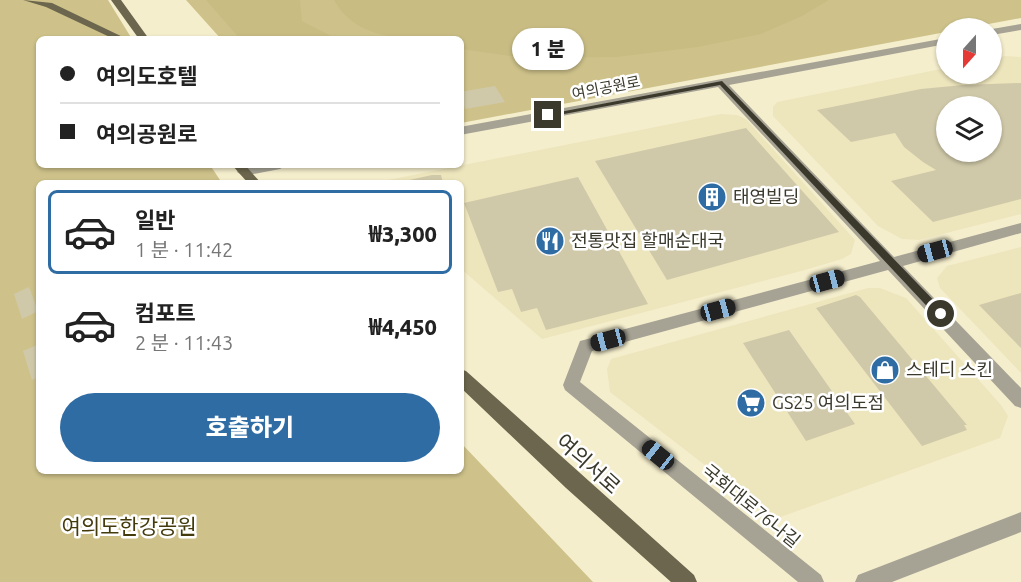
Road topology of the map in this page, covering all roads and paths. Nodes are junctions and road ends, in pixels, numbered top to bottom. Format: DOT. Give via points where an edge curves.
graph roads {
  1 [pos="28,0"];
  2 [pos="117,0"];
  3 [pos="1021,27"];
  4 [pos="1002,30"];
  5 [pos="116,36"];
  6 [pos="142,36"];
  7 [pos="936,42"];
  8 [pos="722,83"];
  9 [pos="464,130"];
  10 [pos="241,168"];
  11 [pos="252,180"];
  12 [pos="1021,228"];
  13 [pos="893,263"];
  14 [pos="464,380"];
  15 [pos="1021,400"];
  16 [pos="1021,522"];
  17 [pos="909,565"];
  18 [pos="687,582"];
  19 [pos="813,582"];
  20 [pos="865,582"];
  21 [pos="894,582"];
  1 -- 5 [label="main road" via="49,5"];
  2 -- 6 [label="main road"];
  3 -- 4 [label="street"];
  7 -- 8 [label="street, 여의공원로"];
  8 -- 9 [label="street, 여의공원로"];
  8 -- 13 [label="street"];
  10 -- 11 [label="main road"];
  12 -- 13 [label="street, 국회대로76나길"];
  13 -- 15 [label="street"];
  13 -- 19 [label="street, 국회대로76나길" via="586,346 572,385"];
  14 -- 18 [label="main road, 여의서로"];
  16 -- 17 [label="street"];
  17 -- 20 [label="street"];
  17 -- 21 [label="street"];
}
